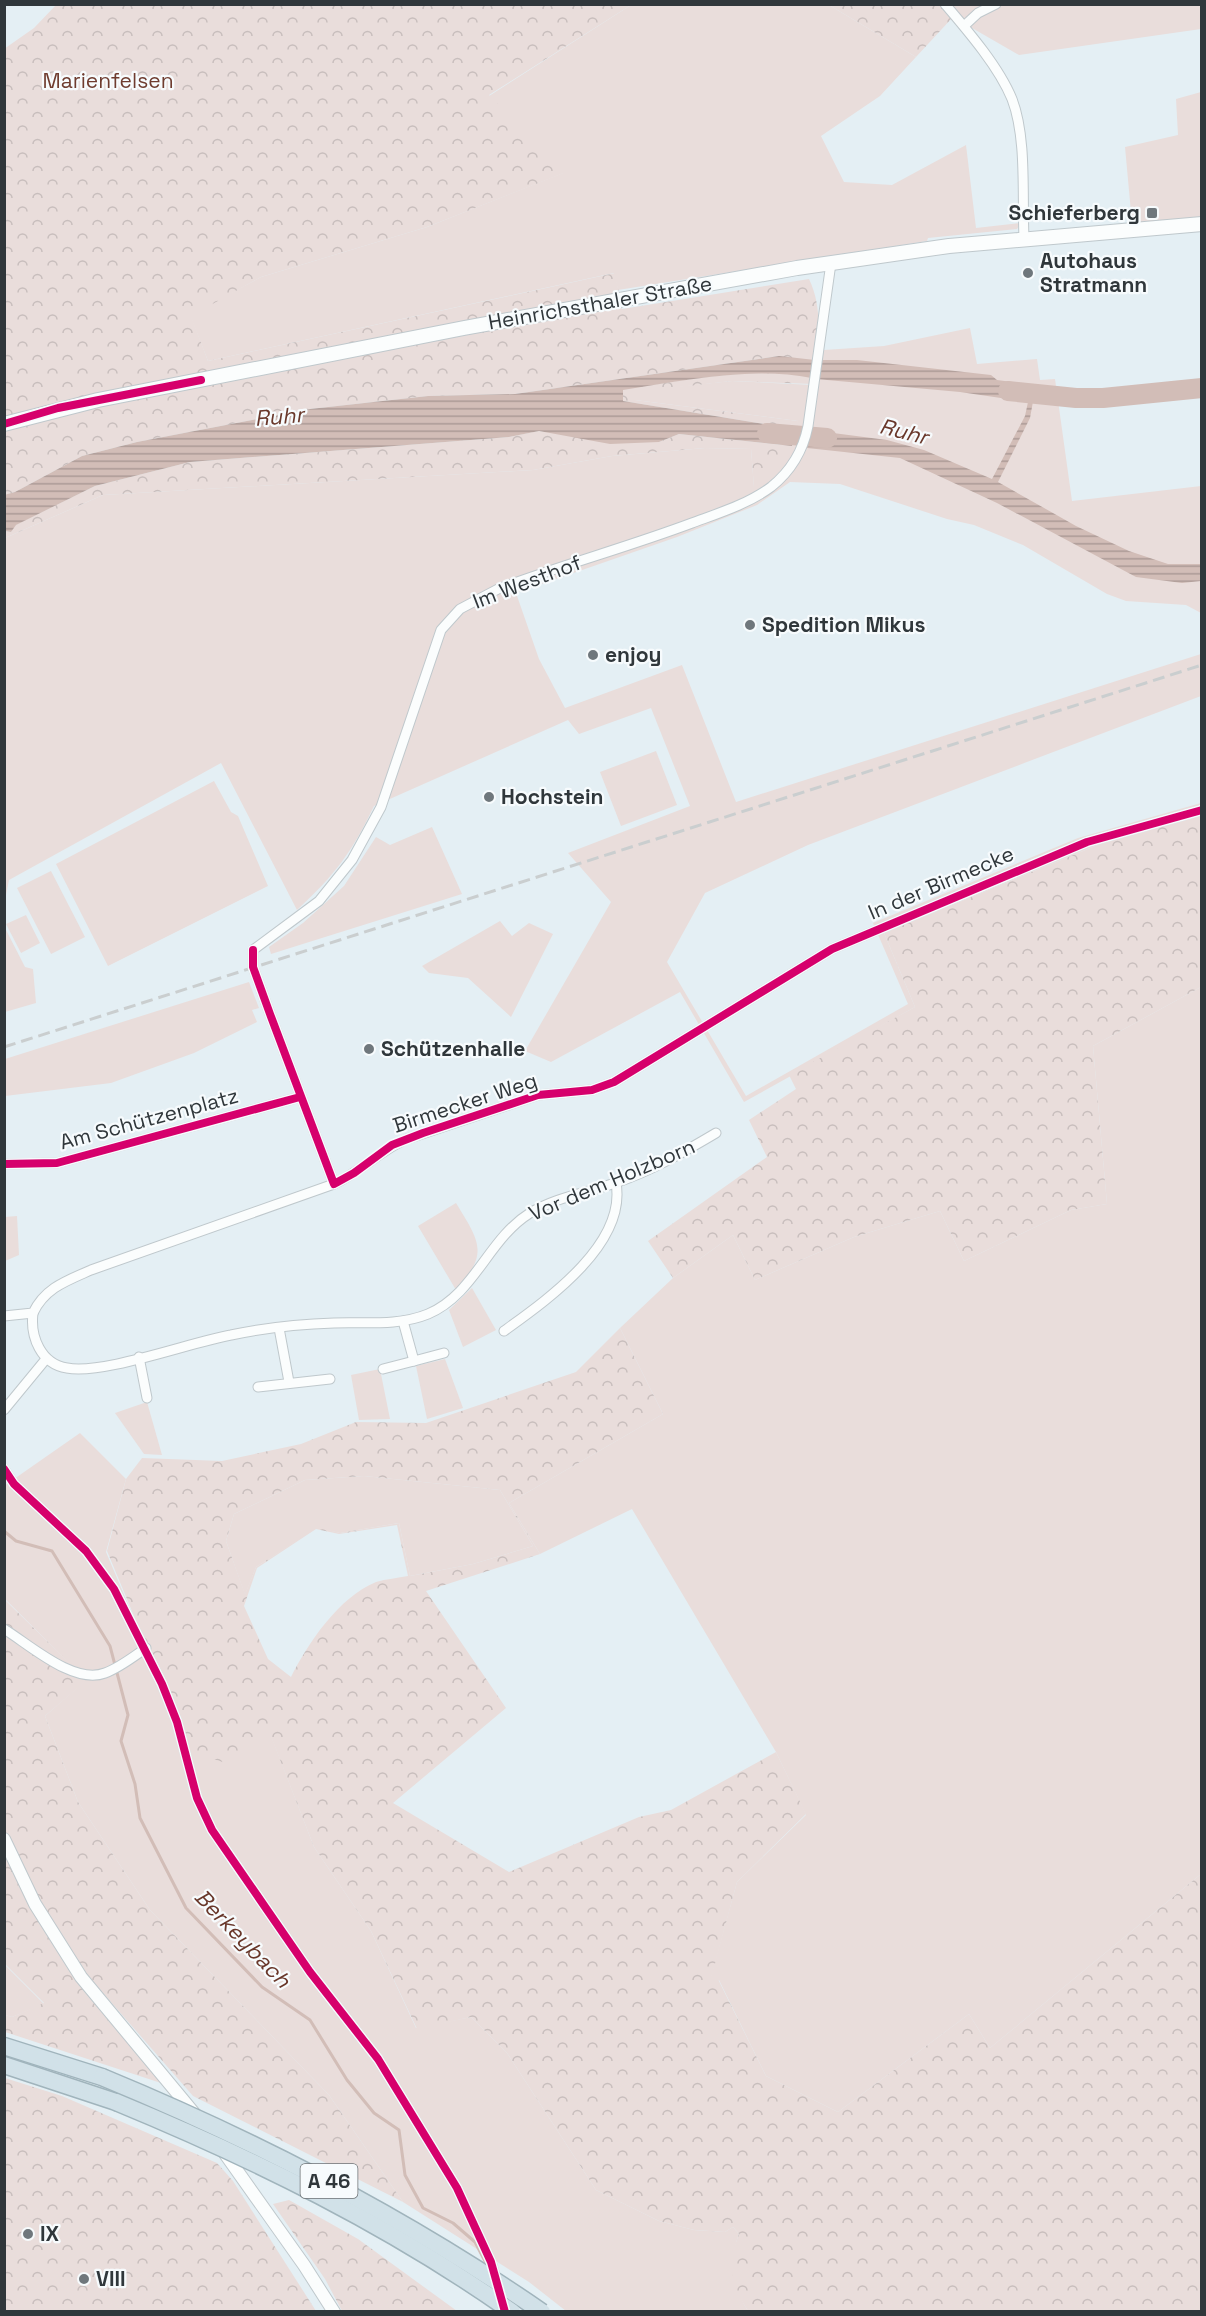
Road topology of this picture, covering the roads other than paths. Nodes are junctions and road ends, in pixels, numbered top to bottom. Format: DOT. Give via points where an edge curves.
graph roads {
  1 [pos="945,4"];
  2 [pos="996,4"];
  3 [pos="964,26"];
  4 [pos="1202,224"];
  5 [pos="1024,238"];
  6 [pos="831,263"];
  7 [pos="4,424"];
  8 [pos="1202,810"];
  9 [pos="708,1023"];
  10 [pos="300,1097"];
  11 [pos="717,1133"];
  12 [pos="4,1164"];
  13 [pos="616,1183"];
  14 [pos="334,1184"];
  15 [pos="33,1313"];
  16 [pos="4,1316"];
  17 [pos="404,1321"];
  18 [pos="279,1328"];
  19 [pos="504,1330"];
  20 [pos="444,1353"];
  21 [pos="139,1357"];
  22 [pos="46,1359"];
  23 [pos="414,1360"];
  24 [pos="383,1370"];
  25 [pos="330,1379"];
  26 [pos="289,1383"];
  27 [pos="258,1387"];
  28 [pos="147,1398"];
  29 [pos="4,1410"];
  30 [pos="4,1468"];
  31 [pos="4,1629"];
  32 [pos="146,1648"];
  33 [pos="4,1839"];
  34 [pos="4,2046"];
  35 [pos="4,2064"];
  36 [pos="334,2312"];
  37 [pos="505,2312"];
  38 [pos="512,2312"];
  39 [pos="542,2312"];
  1 -- 3 [label="street"];
  2 -- 3 [label="street"];
  3 -- 5 [label="street" via="1001,80 1015,110"];
  4 -- 5 [label="main road, Heinrichsthaler Straße"];
  5 -- 6 [label="main road, Heinrichsthaler Straße"];
  6 -- 7 [label="main road, Heinrichsthaler Straße" via="540,313 88,402"];
  6 -- 10 [label="street, Im Westhof" via="808,426 801,449 778,481 745,502 663,535 475,599 451,617 436,640 397,762 367,836 319,901 253,950 254,967"];
  8 -- 9 [label="street, In der Birmecke" via="1087,842 863,935 805,964"];
  9 -- 14 [label="street, Birmecker Weg" via="614,1082 592,1090 538,1095 423,1133 392,1145"];
  10 -- 12 [label="street, Am Schützenplatz" via="57,1162"];
  10 -- 14 [label="street"];
  11 -- 13 [label="street, Vor dem Holzborn"];
  13 -- 17 [label="street, Vor dem Holzborn" via="571,1195 529,1213 453,1299 427,1314"];
  13 -- 19 [label="street" via="615,1211 589,1257 549,1298"];
  14 -- 15 [label="street, Birmecker Weg" via="64,1281 44,1296"];
  15 -- 16 [label="street"];
  15 -- 22 [label="street" via="35,1340"];
  17 -- 18 [label="street, Vor dem Holzborn"];
  17 -- 23 [label="street"];
  18 -- 21 [label="street, Vor dem Holzborn" via="222,1336"];
  18 -- 26 [label="street"];
  20 -- 23 [label="street"];
  21 -- 22 [label="street, Vor dem Holzborn" via="75,1369"];
  21 -- 28 [label="street"];
  22 -- 29 [label="street"];
  23 -- 24 [label="street"];
  25 -- 26 [label="street"];
  26 -- 27 [label="street"];
  30 -- 32 [label="street" via="14,1484 95,1561"];
  31 -- 32 [label="street" via="85,1676 108,1672"];
  32 -- 37 [label="street" via="177,1722 197,1798 212,1830 310,1972 378,2059 457,2188 492,2262"];
  33 -- 36 [label="street" via="35,1904 81,1977 183,2097"];
  34 -- 39 [label="highway, A 46, bridge" via="102,2077 253,2142 417,2230"];
  35 -- 38 [label="highway, A 46, bridge" via="116,2102 196,2135 353,2213"];
}
